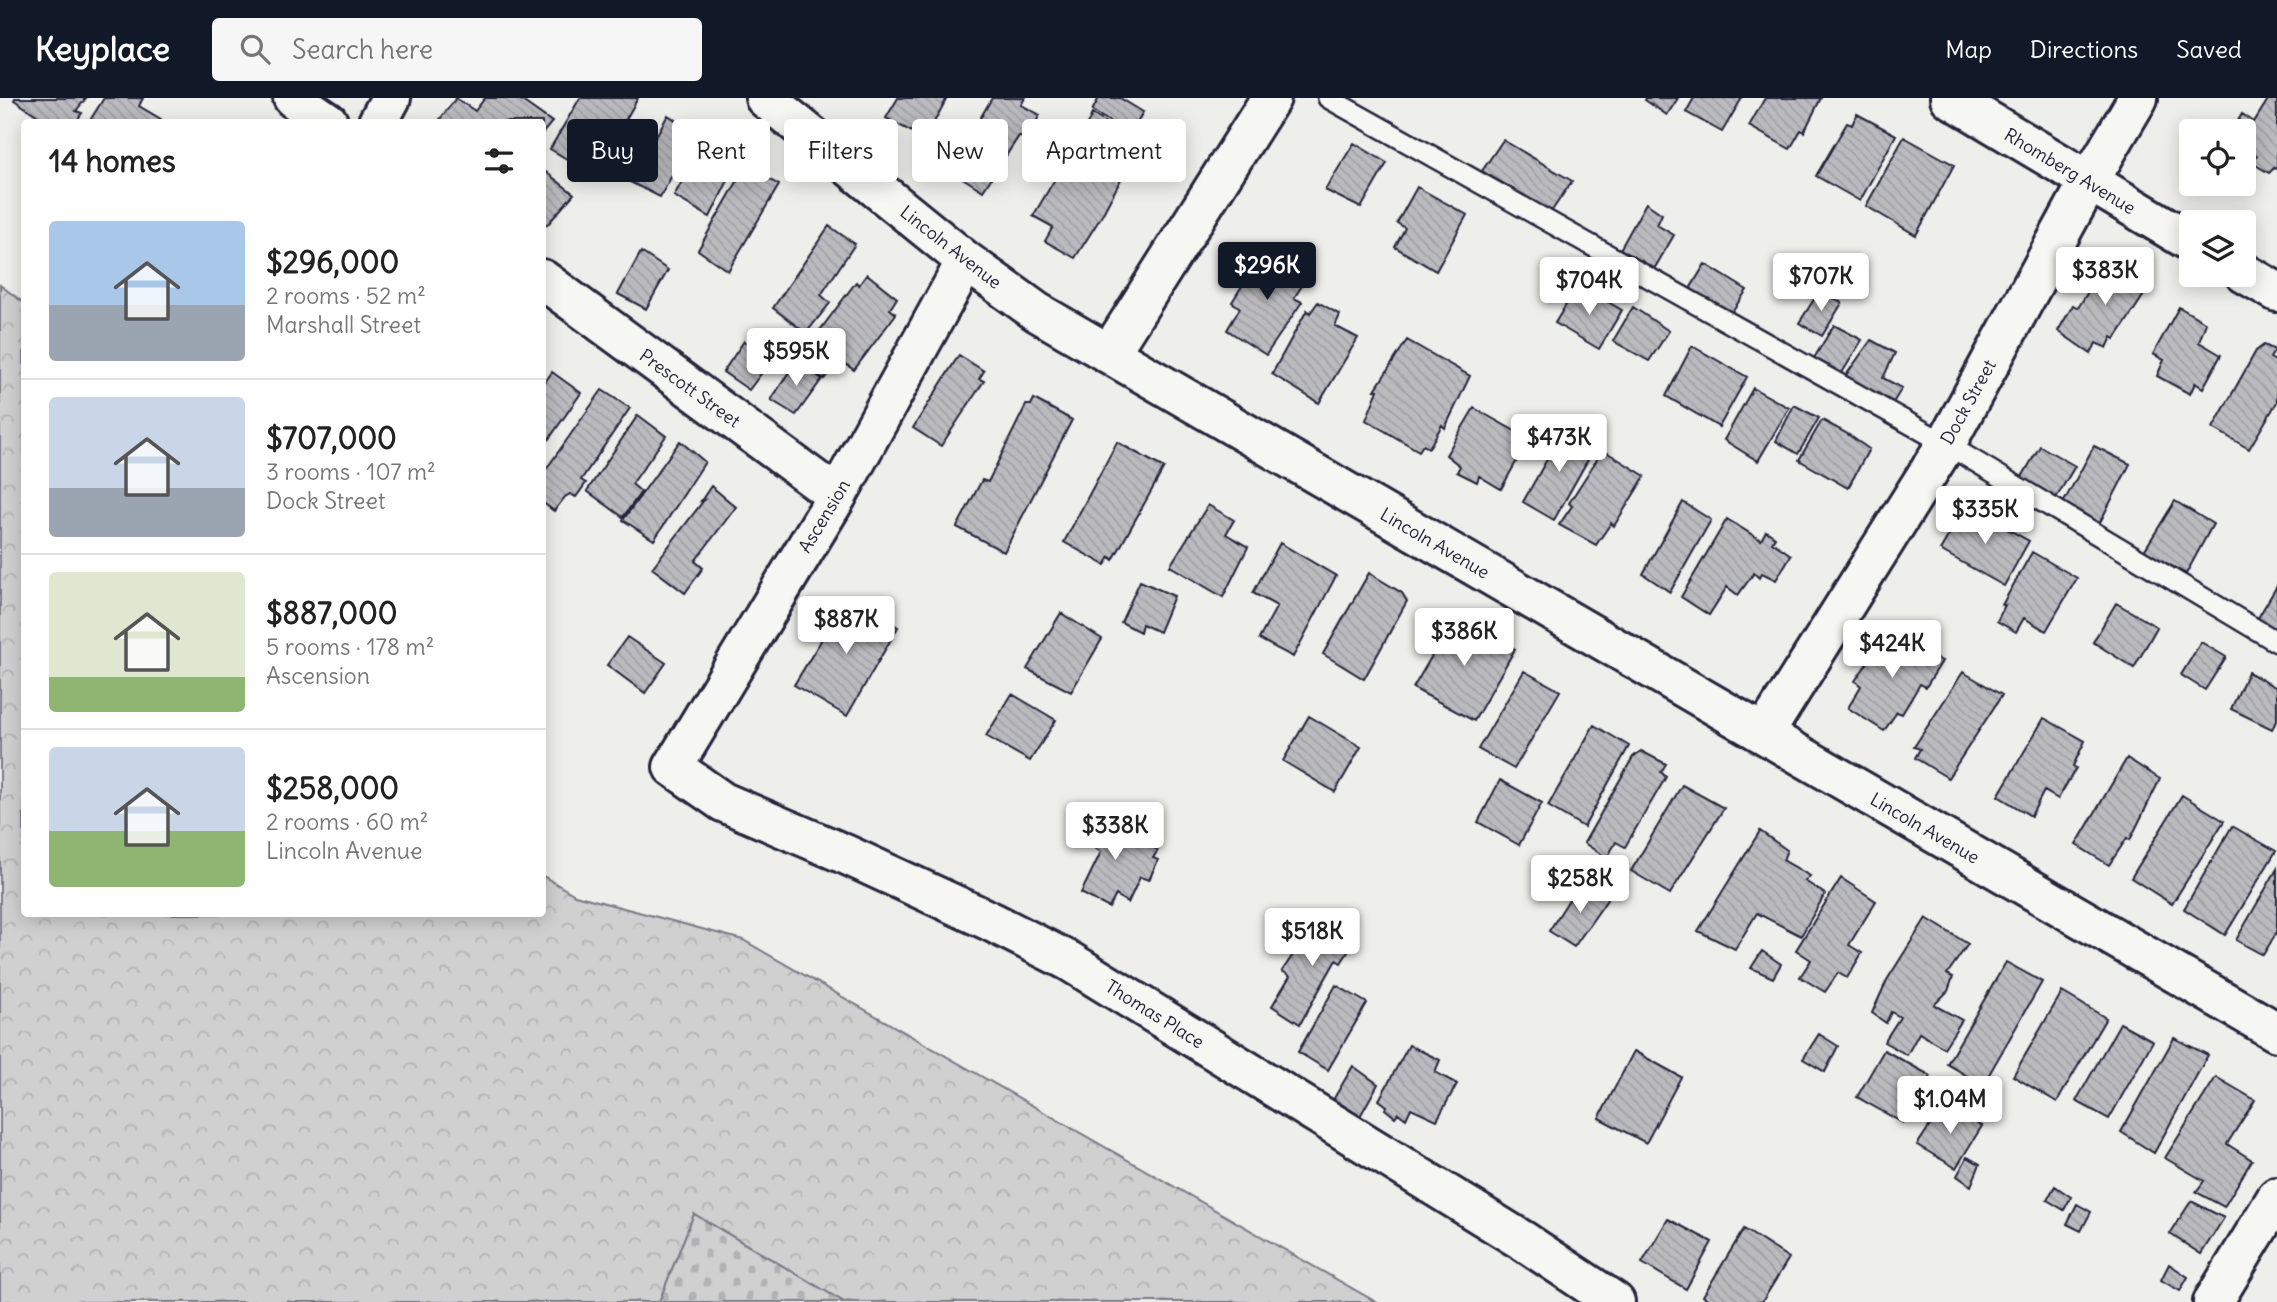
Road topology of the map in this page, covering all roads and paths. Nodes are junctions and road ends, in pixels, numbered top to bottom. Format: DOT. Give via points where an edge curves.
graph roads {
  1 [pos="293,98"];
  2 [pos="391,98"];
  3 [pos="765,98"];
  4 [pos="1271,98"];
  5 [pos="1328,98"];
  6 [pos="1950,98"];
  7 [pos="2138,98"];
  8 [pos="324,119"];
  9 [pos="380,119"];
  10 [pos="2088,183"];
  11 [pos="2179,235"];
  12 [pos="966,261"];
  13 [pos="2256,280"];
  14 [pos="546,282"];
  15 [pos="2277,292"];
  16 [pos="1109,354"];
  17 [pos="1946,444"];
  18 [pos="837,496"];
  19 [pos="2277,642"];
  20 [pos="1763,734"];
  21 [pos="673,766"];
  22 [pos="2277,1032"];
  23 [pos="2277,1197"];
  24 [pos="1615,1302"];
  25 [pos="2213,1302"];
  1 -- 8 [label="street"];
  2 -- 9 [label="street"];
  3 -- 12 [label="street, Lincoln Avenue"];
  4 -- 16 [label="street"];
  5 -- 17 [label="lane"];
  6 -- 10 [label="street, Rhomberg Avenue"];
  7 -- 10 [label="street, Dock Street"];
  10 -- 11 [label="street, Rhomberg Avenue"];
  10 -- 17 [label="street, Dock Street"];
  12 -- 16 [label="street, Lincoln Avenue" via="1037,312"];
  12 -- 18 [label="street, Ascension"];
  13 -- 15 [label="street"];
  14 -- 18 [label="street, Prescott Street"];
  16 -- 20 [label="street, Lincoln Avenue"];
  17 -- 19 [label="lane"];
  17 -- 20 [label="street, Dock Street"];
  18 -- 21 [label="street, Ascension"];
  20 -- 22 [label="street, Lincoln Avenue"];
  21 -- 24 [label="street, Thomas Place" via="723,802 872,866 1069,961 1525,1241"];
  23 -- 25 [label="street"];
}
